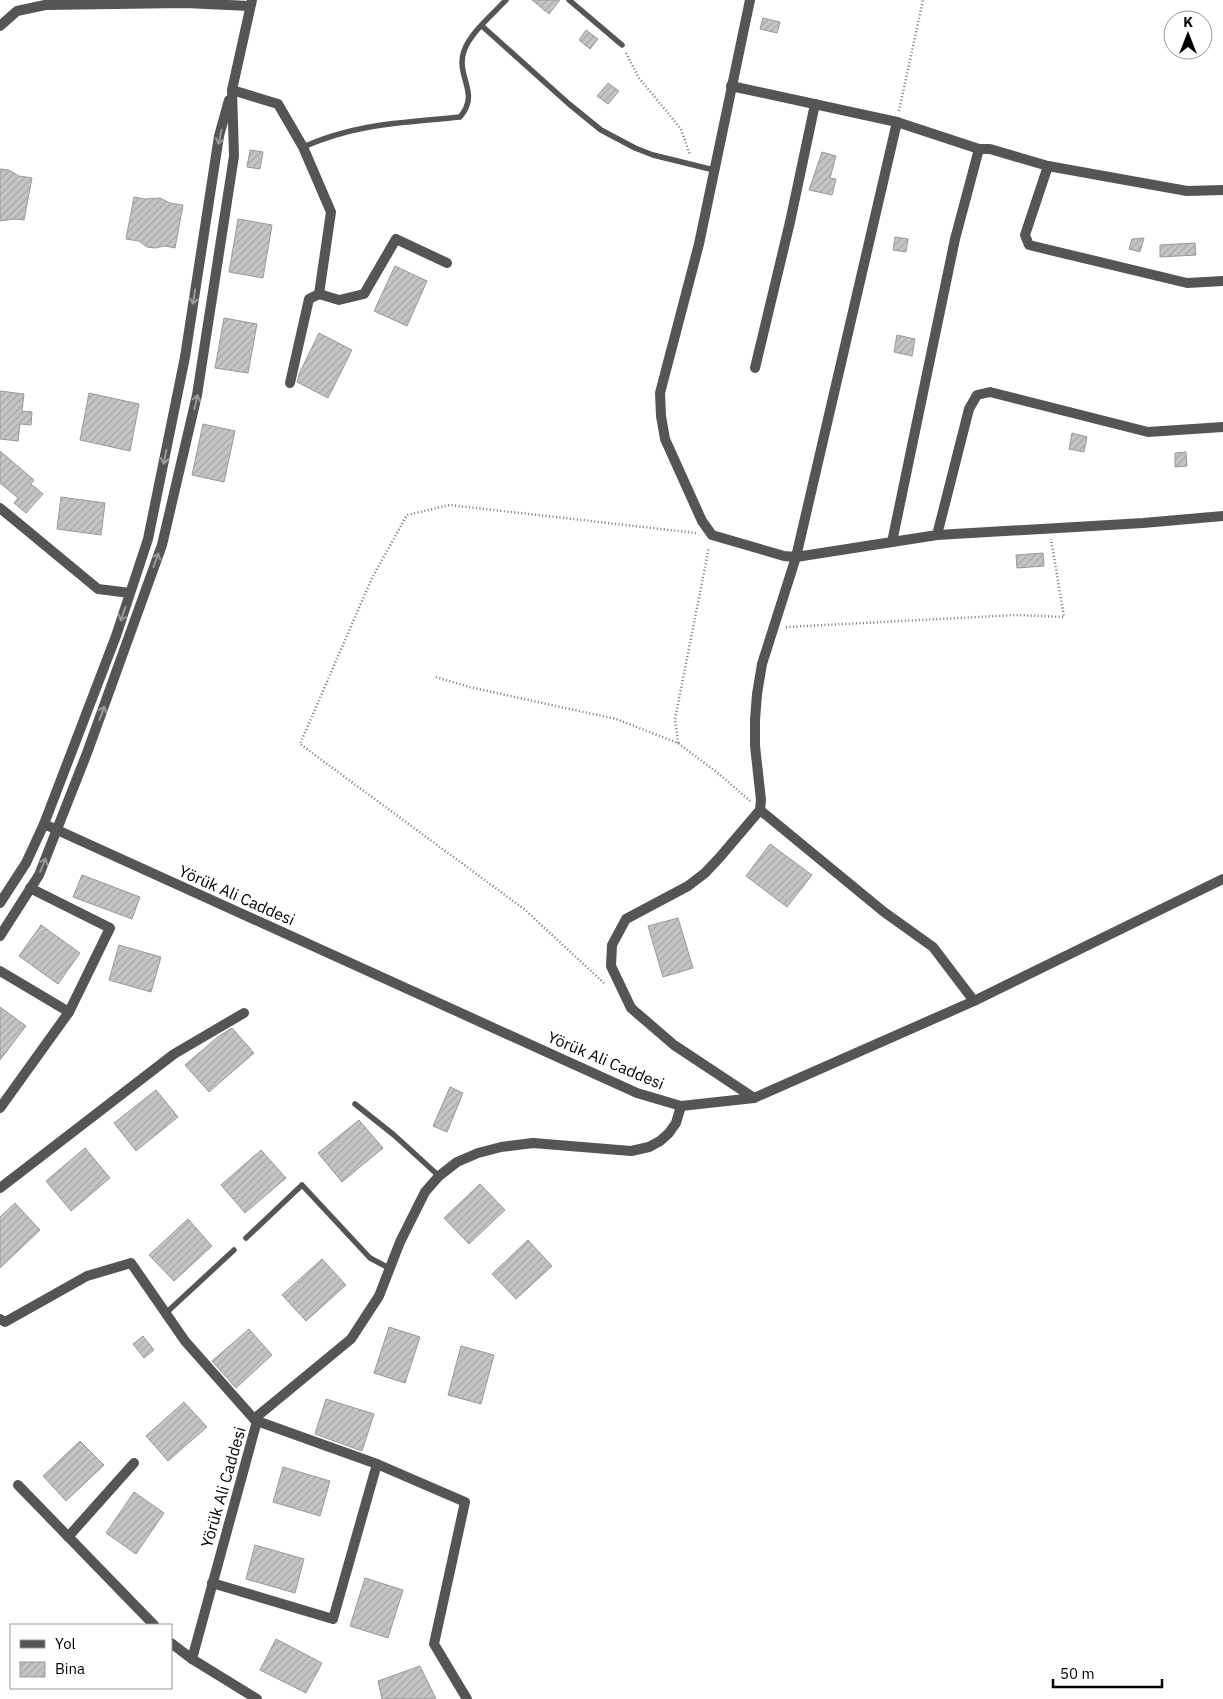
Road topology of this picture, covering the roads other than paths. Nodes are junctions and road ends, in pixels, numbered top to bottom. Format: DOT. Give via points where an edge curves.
graph roads {
  1 [pos="506,0"];
  2 [pos="569,0"];
  3 [pos="750,0"];
  4 [pos="251,3"];
  5 [pos="0,26"];
  6 [pos="482,26"];
  7 [pos="622,45"];
  8 [pos="731,86"];
  9 [pos="232,90"];
  10 [pos="814,104"];
  11 [pos="897,122"];
  12 [pos="303,147"];
  13 [pos="979,149"];
  14 [pos="1048,166"];
  15 [pos="714,170"];
  16 [pos="1223,190"];
  17 [pos="447,263"];
  18 [pos="1223,281"];
  19 [pos="319,294"];
  20 [pos="754,368"];
  21 [pos="290,383"];
  22 [pos="1223,426"];
  23 [pos="0,508"];
  24 [pos="1223,516"];
  25 [pos="937,535"];
  26 [pos="892,542"];
  27 [pos="796,557"];
  28 [pos="130,593"];
  29 [pos="760,810"];
  30 [pos="44,824"];
  31 [pos="57,830"];
  32 [pos="1223,879"];
  33 [pos="30,888"];
  34 [pos="0,903"];
  35 [pos="0,936"];
  36 [pos="0,971"];
  37 [pos="974,1002"];
  38 [pos="69,1012"];
  39 [pos="244,1013"];
  40 [pos="754,1098"];
  41 [pos="355,1104"];
  42 [pos="681,1106"];
  43 [pos="0,1108"];
  44 [pos="439,1176"];
  45 [pos="0,1188"];
  46 [pos="246,1238"];
  47 [pos="234,1250"];
  48 [pos="389,1268"];
  49 [pos="166,1313"];
  50 [pos="0,1319"];
  51 [pos="256,1420"];
  52 [pos="134,1463"];
  53 [pos="377,1464"];
  54 [pos="18,1485"];
  55 [pos="68,1537"];
  56 [pos="212,1583"];
  57 [pos="153,1624"];
  58 [pos="172,1644"];
  59 [pos="192,1659"];
  60 [pos="257,1699"];
  61 [pos="467,1699"];
  1 -- 6 [label="lane"];
  2 -- 7 [label="lane"];
  3 -- 8 [label="street"];
  4 -- 5 [label="street" via="45,5 18,11"];
  4 -- 9 [label="street"];
  6 -- 12 [label="lane" via="467,43 463,56 462,71 469,97 460,117 366,126"];
  6 -- 15 [label="lane" via="602,130 653,155"];
  8 -- 10 [label="street"];
  8 -- 15 [label="street"];
  9 -- 12 [label="street" via="278,104"];
  9 -- 28 [label="street, one-way" via="219,136 185,357 154,510"];
  31 -- 9 [label="street, one-way" via="162,545 197,395 234,156"];
  10 -- 11 [label="street"];
  10 -- 20 [label="street" via="790,222"];
  11 -- 13 [label="street"];
  11 -- 27 [label="street"];
  12 -- 19 [label="street" via="331,212"];
  13 -- 14 [label="street" via="990,149"];
  13 -- 26 [label="street" via="955,239"];
  14 -- 16 [label="street" via="1187,191"];
  14 -- 18 [label="street" via="1025,235 1029,245 1187,283"];
  15 -- 27 [label="street" via="699,244 660,393 665,439 702,522 712,535"];
  17 -- 19 [label="street" via="396,239 364,294 339,300"];
  19 -- 21 [label="street" via="309,299"];
  22 -- 25 [label="street" via="1148,432 990,392 977,395 969,409"];
  23 -- 28 [label="street" via="98,589"];
  24 -- 25 [label="street"];
  25 -- 26 [label="street"];
  26 -- 27 [label="street"];
  27 -- 29 [label="street" via="772,628 757,694 755,720"];
  28 -- 30 [label="street, one-way"];
  29 -- 37 [label="street" via="884,912 933,947"];
  29 -- 40 [label="street" via="705,873 626,920 614,939 611,954 611,966 631,1008 674,1045"];
  30 -- 31 [label="street, Yörük Ali Caddesi"];
  30 -- 34 [label="street" via="26,863"];
  33 -- 31 [label="street, one-way" via="39,875"];
  31 -- 42 [label="street, Yörük Ali Caddesi" via="637,1093"];
  32 -- 37 [label="street"];
  33 -- 35 [label="street"];
  33 -- 38 [label="street" via="110,928"];
  36 -- 38 [label="street"];
  37 -- 40 [label="street"];
  38 -- 43 [label="street"];
  39 -- 45 [label="street" via="174,1054"];
  40 -- 42 [label="street"];
  41 -- 44 [label="lane"];
  42 -- 44 [label="street, Yörük Ali Caddesi" via="669,1133 649,1147 631,1151 534,1144 501,1147 457,1162"];
  44 -- 48 [label="street, Yörük Ali Caddesi" via="425,1192 411,1217"];
  46 -- 48 [label="lane" via="302,1185 370,1258"];
  47 -- 49 [label="lane"];
  48 -- 51 [label="street, Yörük Ali Caddesi" via="379,1296 351,1339"];
  49 -- 50 [label="street" via="130,1263 87,1276 5,1322"];
  49 -- 51 [label="street" via="185,1341"];
  51 -- 53 [label="street"];
  51 -- 56 [label="street, Yörük Ali Caddesi"];
  52 -- 55 [label="street"];
  53 -- 56 [label="street" via="333,1619"];
  53 -- 61 [label="street" via="465,1502 434,1644"];
  54 -- 55 [label="street"];
  55 -- 57 [label="street"];
  56 -- 59 [label="street, Yörük Ali Caddesi"];
  58 -- 59 [label="street"];
  59 -- 60 [label="street"];
}
